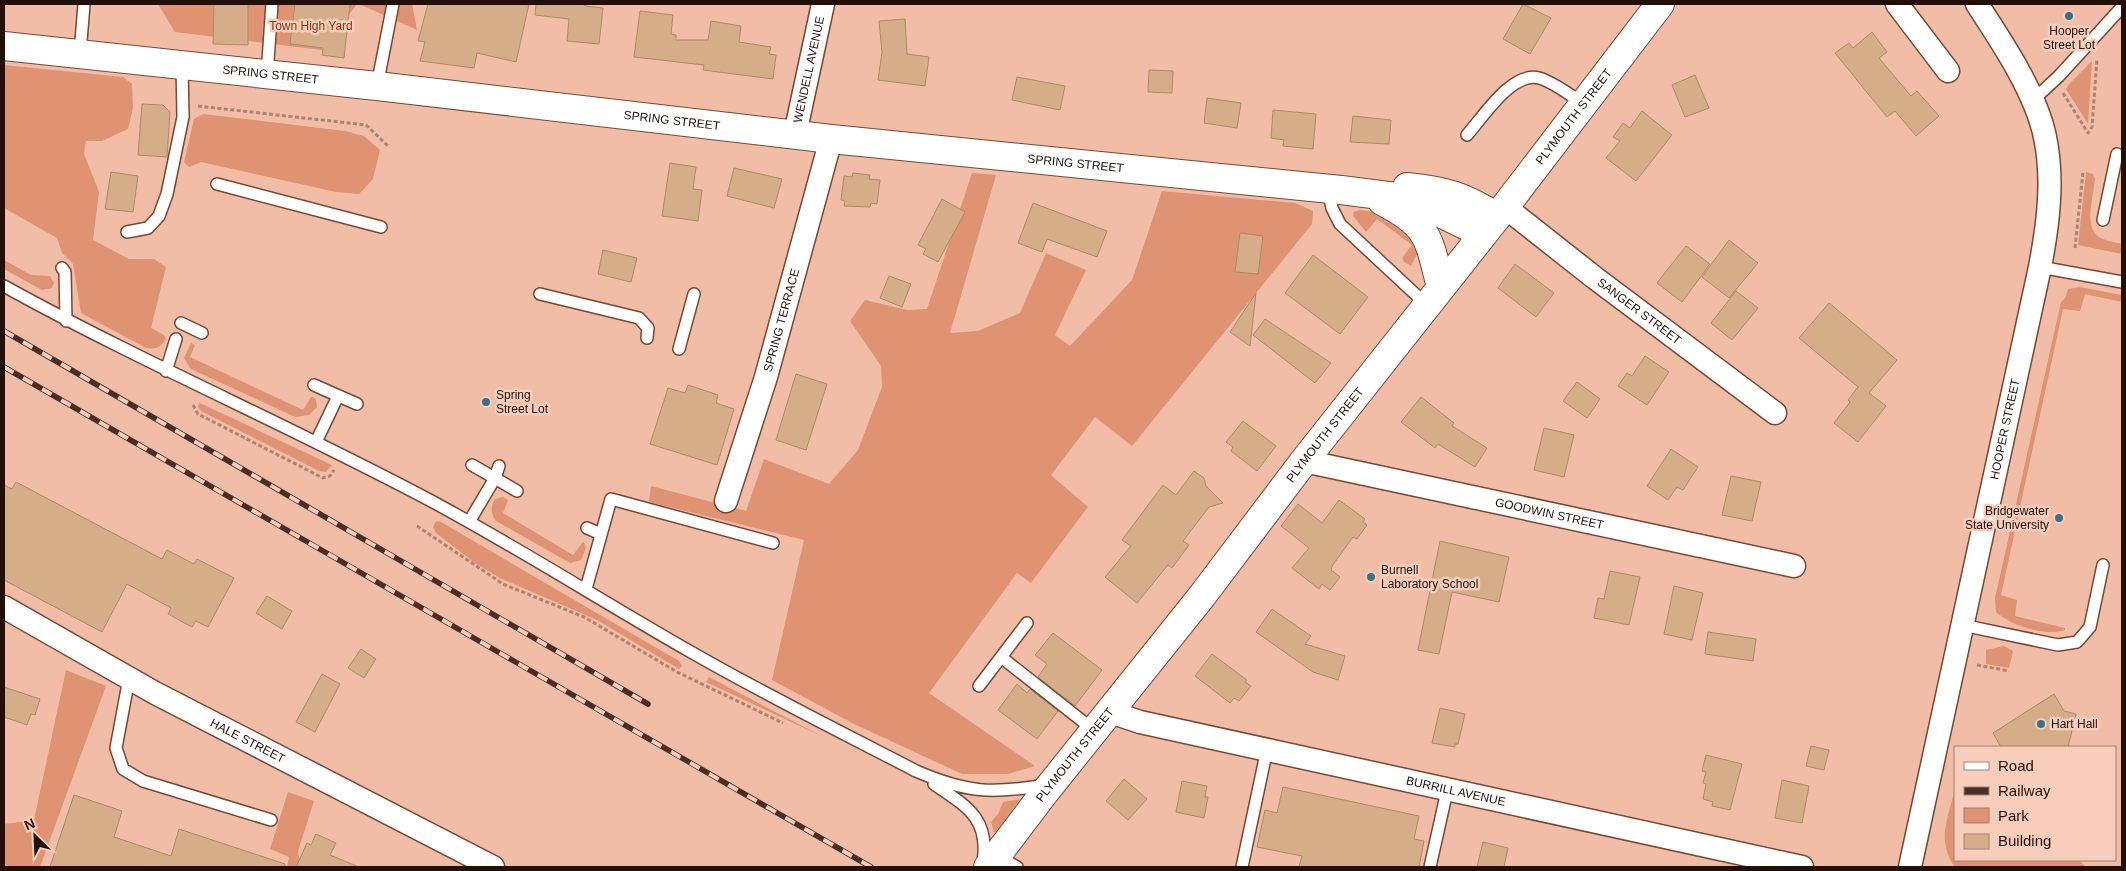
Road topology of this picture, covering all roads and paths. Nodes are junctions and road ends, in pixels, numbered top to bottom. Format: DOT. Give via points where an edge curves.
graph roads {
  1 [pos="84,4"];
  2 [pos="272,4"];
  3 [pos="393,4"];
  4 [pos="823,4"];
  5 [pos="1660,4"];
  6 [pos="1897,4"];
  7 [pos="1977,4"];
  8 [pos="1984,4"];
  9 [pos="2122,6"];
  10 [pos="2099,31"];
  11 [pos="4,46"];
  12 [pos="80,54"];
  13 [pos="2008,55"];
  14 [pos="182,66"];
  15 [pos="1948,71"];
  16 [pos="267,75"];
  17 [pos="377,86"];
  18 [pos="2061,91"];
  19 [pos="2033,100"];
  20 [pos="1583,103"];
  21 [pos="183,104"];
  22 [pos="795,134"];
  23 [pos="1468,135"];
  24 [pos="831,139"];
  25 [pos="388,146"];
  26 [pos="2117,154"];
  27 [pos="2083,172"];
  28 [pos="217,184"];
  29 [pos="1344,190"];
  30 [pos="1495,219"];
  31 [pos="2103,220"];
  32 [pos="381,227"];
  33 [pos="127,232"];
  34 [pos="2075,248"];
  35 [pos="2040,267"];
  36 [pos="62,268"];
  37 [pos="2122,282"];
  38 [pos="4,286"];
  39 [pos="540,294"];
  40 [pos="694,294"];
  41 [pos="1434,296"];
  42 [pos="66,321"];
  43 [pos="181,324"];
  44 [pos="202,333"];
  45 [pos="648,338"];
  46 [pos="176,339"];
  47 [pos="678,350"];
  48 [pos="166,371"];
  49 [pos="314,384"];
  50 [pos="338,396"];
  51 [pos="357,404"];
  52 [pos="193,405"];
  53 [pos="1775,413"];
  54 [pos="316,442"];
  55 [pos="1304,461"];
  56 [pos="472,465"];
  57 [pos="499,466"];
  58 [pos="334,470"];
  59 [pos="495,478"];
  60 [pos="517,491"];
  61 [pos="726,501"];
  62 [pos="469,522"];
  63 [pos="417,526"];
  64 [pos="587,528"];
  65 [pos="601,534"];
  66 [pos="773,543"];
  67 [pos="2103,565"];
  68 [pos="1794,566"];
  69 [pos="586,589"];
  70 [pos="4,607"];
  71 [pos="1027,623"];
  72 [pos="1962,626"];
  73 [pos="1001,657"];
  74 [pos="1977,665"];
  75 [pos="2009,671"];
  76 [pos="129,678"];
  77 [pos="979,686"];
  78 [pos="1103,722"];
  79 [pos="789,726"];
  80 [pos="1267,748"];
  81 [pos="916,771"];
  82 [pos="1051,785"];
  83 [pos="1447,791"];
  84 [pos="270,820"];
  85 [pos="996,864"];
  86 [pos="493,867"];
  87 [pos="1242,867"];
  88 [pos="1430,867"];
  89 [pos="1802,867"];
  90 [pos="1910,867"];
  1 -- 12 [label="lane"];
  2 -- 16 [label="lane"];
  3 -- 17 [label="lane"];
  4 -- 22 [label="street, WENDELL AVENUE"];
  5 -- 20 [label="street, PLYMOUTH STREET"];
  6 -- 15 [label="street"];
  7 -- 13 [label="street, HOOPER STREET"];
  8 -- 13 [label="street"];
  9 -- 10 [label="lane"];
  10 -- 18 [label="path" via="2092,127 2088,132"];
  10 -- 19 [label="lane"];
  11 -- 12 [label="street, SPRING STREET"];
  12 -- 14 [label="street, SPRING STREET"];
  13 -- 19 [label="street, HOOPER STREET"];
  14 -- 16 [label="street, SPRING STREET"];
  14 -- 21 [label="lane"];
  16 -- 17 [label="street, SPRING STREET"];
  17 -- 22 [label="street, SPRING STREET"];
  19 -- 35 [label="street, HOOPER STREET" via="2045,136 2049,167 2047,230"];
  20 -- 23 [label="lane" via="1540,78 1527,78 1512,83"];
  20 -- 30 [label="street, PLYMOUTH STREET"];
  21 -- 25 [label="path" via="366,125"];
  21 -- 33 [label="lane" via="167,194 158,216 148,228"];
  22 -- 24 [label="street, SPRING STREET"];
  24 -- 29 [label="street, SPRING STREET"];
  24 -- 61 [label="street, SPRING TERRACE" via="766,377"];
  26 -- 31 [label="lane"];
  27 -- 34 [label="path"];
  28 -- 32 [label="lane"];
  29 -- 30 [label="street, SPRING STREET" via="1398,186 1451,193 1470,200"];
  29 -- 41 [label="street" via="1407,215 1418,223 1431,249"];
  29 -- 41 [label="lane" via="1332,208 1340,224"];
  30 -- 41 [label="street, PLYMOUTH STREET"];
  30 -- 53 [label="street, SANGER STREET" via="1595,278"];
  35 -- 37 [label="lane"];
  35 -- 72 [label="street, HOOPER STREET"];
  36 -- 42 [label="lane"];
  38 -- 42 [label="lane"];
  39 -- 45 [label="lane" via="639,318 648,328"];
  40 -- 47 [label="lane"];
  41 -- 55 [label="street, PLYMOUTH STREET"];
  42 -- 48 [label="lane"];
  43 -- 44 [label="lane"];
  46 -- 48 [label="lane"];
  48 -- 54 [label="lane"];
  49 -- 50 [label="lane"];
  50 -- 51 [label="lane"];
  50 -- 54 [label="lane"];
  52 -- 58 [label="path" via="198,414 323,478"];
  54 -- 62 [label="lane"];
  55 -- 68 [label="street, GOODWIN STREET"];
  55 -- 78 [label="street, PLYMOUTH STREET"];
  56 -- 59 [label="lane"];
  57 -- 59 [label="lane"];
  59 -- 60 [label="lane"];
  59 -- 62 [label="lane"];
  62 -- 69 [label="lane"];
  63 -- 79 [label="path" via="503,584 584,617 697,683"];
  64 -- 65 [label="lane"];
  65 -- 66 [label="lane" via="611,499"];
  65 -- 69 [label="lane"];
  67 -- 72 [label="lane" via="2090,627 2077,642 2058,645"];
  69 -- 81 [label="lane" via="691,653"];
  70 -- 76 [label="street, HALE STREET"];
  71 -- 73 [label="lane"];
  72 -- 90 [label="street, HOOPER STREET"];
  73 -- 77 [label="lane"];
  73 -- 78 [label="lane"];
  74 -- 75 [label="path"];
  76 -- 84 [label="lane" via="116,748 123,768 143,781"];
  76 -- 86 [label="street, HALE STREET" via="258,748"];
  78 -- 80 [label="street, BURRILL AVENUE" via="1140,722"];
  78 -- 82 [label="street, PLYMOUTH STREET"];
  80 -- 83 [label="street, BURRILL AVENUE"];
  80 -- 87 [label="lane"];
  81 -- 82 [label="lane" via="970,791 1007,792"];
  81 -- 85 [label="lane" via="957,799 977,818"];
  82 -- 85 [label="street, PLYMOUTH STREET"];
  83 -- 88 [label="lane"];
  83 -- 89 [label="street, BURRILL AVENUE"];
}
